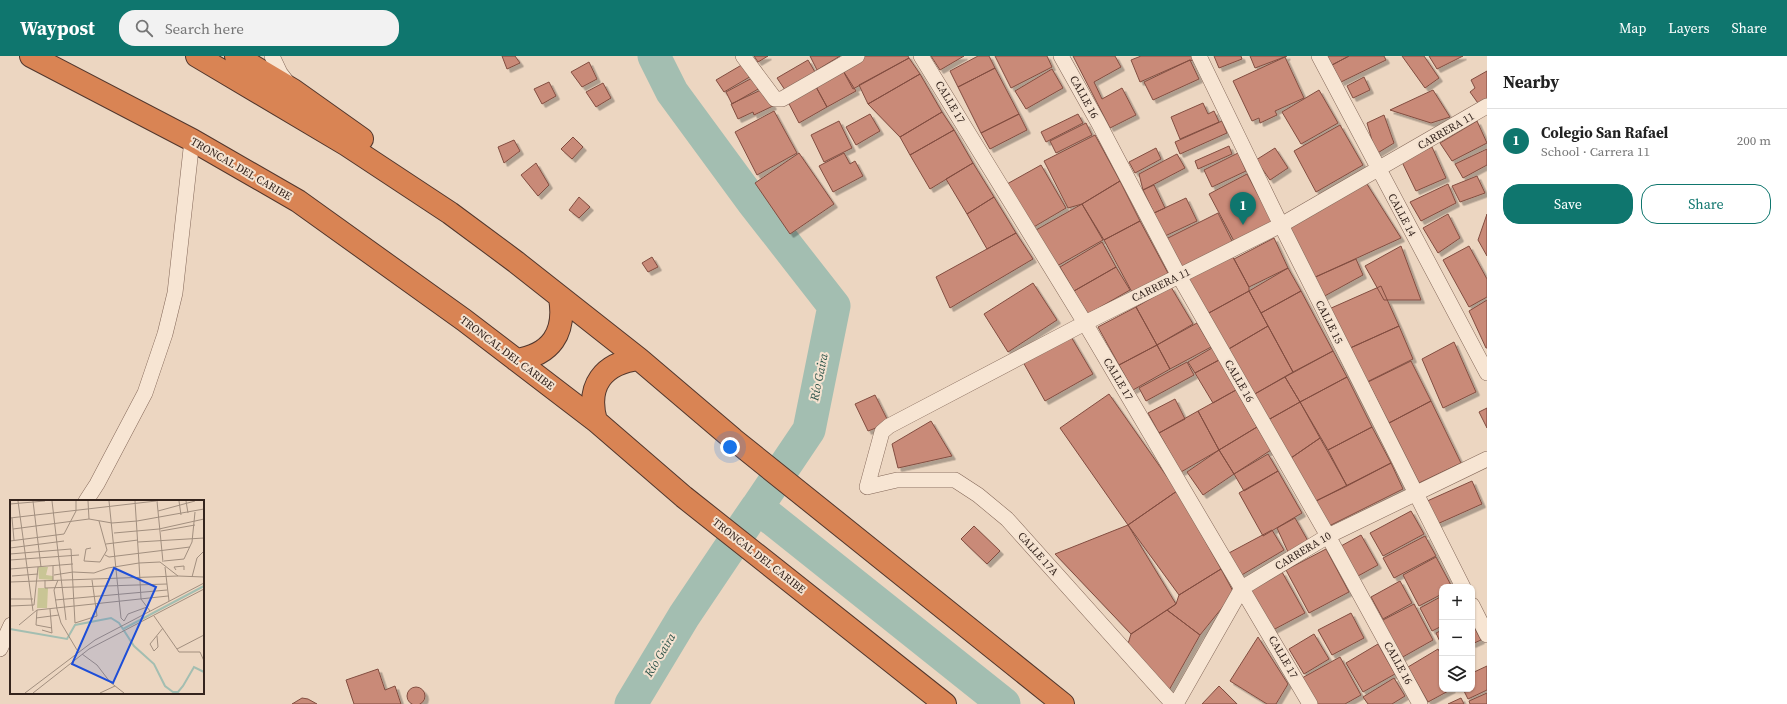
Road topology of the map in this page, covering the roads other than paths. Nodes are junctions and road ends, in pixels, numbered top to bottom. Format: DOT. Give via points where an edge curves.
graph roads {
  1 [pos="32,56"];
  2 [pos="197,56"];
  3 [pos="236,56"];
  4 [pos="272,56"];
  5 [pos="743,56"];
  6 [pos="857,56"];
  7 [pos="921,56"];
  8 [pos="1061,56"];
  9 [pos="1199,56"];
  10 [pos="1319,56"];
  11 [pos="293,90"];
  12 [pos="1487,106"];
  13 [pos="192,140"];
  14 [pos="1378,170"];
  15 [pos="450,213"];
  16 [pos="1281,225"];
  17 [pos="1179,276"];
  18 [pos="560,298"];
  19 [pos="1085,323"];
  20 [pos="638,359"];
  21 [pos="516,360"];
  22 [pos="1487,373"];
  23 [pos="596,421"];
  24 [pos="1487,459"];
  25 [pos="867,487"];
  26 [pos="1415,494"];
  27 [pos="87,500"];
  28 [pos="1328,536"];
  29 [pos="1461,584"];
  30 [pos="1242,588"];
  31 [pos="1475,611"];
  32 [pos="10,627"];
  33 [pos="1487,635"];
  34 [pos="0,649"];
  35 [pos="945,704"];
  36 [pos="1063,704"];
  37 [pos="1173,704"];
  38 [pos="1176,704"];
  39 [pos="1310,704"];
  40 [pos="1420,704"];
  1 -- 13 [label="highway, TRONCAL DEL CARIBE"];
  2 -- 15 [label="highway" via="347,145"];
  3 -- 11 [label="highway"];
  4 -- 11 [label="street" via="280,73"];
  5 -- 6 [label="street" via="775,99 782,99"];
  7 -- 19 [label="street, CALLE 17"];
  8 -- 17 [label="street, CALLE 16"];
  9 -- 16 [label="street, CALLE 15"];
  10 -- 14 [label="street, CALLE 14"];
  11 -- 15 [label="highway" via="374,148"];
  12 -- 14 [label="street, CARRERA 11"];
  13 -- 21 [label="highway, TRONCAL DEL CARIBE" via="298,201 458,315"];
  13 -- 27 [label="street" via="175,293 165,334 145,393"];
  14 -- 16 [label="street, CARRERA 11"];
  14 -- 22 [label="street, CALLE 14"];
  15 -- 18 [label="highway"];
  16 -- 17 [label="street, CARRERA 11"];
  16 -- 26 [label="street, CALLE 15"];
  17 -- 19 [label="street, CARRERA 11"];
  17 -- 28 [label="street, CALLE 16"];
  18 -- 20 [label="highway"];
  18 -- 21 [label="highway" via="561,323 550,345 529,358"];
  19 -- 25 [label="street, CARRERA 11" via="889,426 882,432"];
  19 -- 30 [label="street, CALLE 17"];
  20 -- 23 [label="highway" via="614,365 600,379 593,396 592,409"];
  20 -- 36 [label="highway"];
  21 -- 23 [label="highway, TRONCAL DEL CARIBE"];
  23 -- 35 [label="highway, TRONCAL DEL CARIBE" via="684,497"];
  24 -- 26 [label="street, CARRERA 10"];
  25 -- 37 [label="street, CALLE 17A" via="897,480 955,480 978,494 1007,519"];
  26 -- 28 [label="street, CARRERA 10"];
  26 -- 29 [label="street, CALLE 15"];
  28 -- 30 [label="street, CARRERA 10"];
  28 -- 40 [label="street, CALLE 16"];
  30 -- 38 [label="street, CARRERA 10"];
  30 -- 39 [label="street, CALLE 17"];
  31 -- 33 [label="street"];
  32 -- 34 [label="street"];
}
